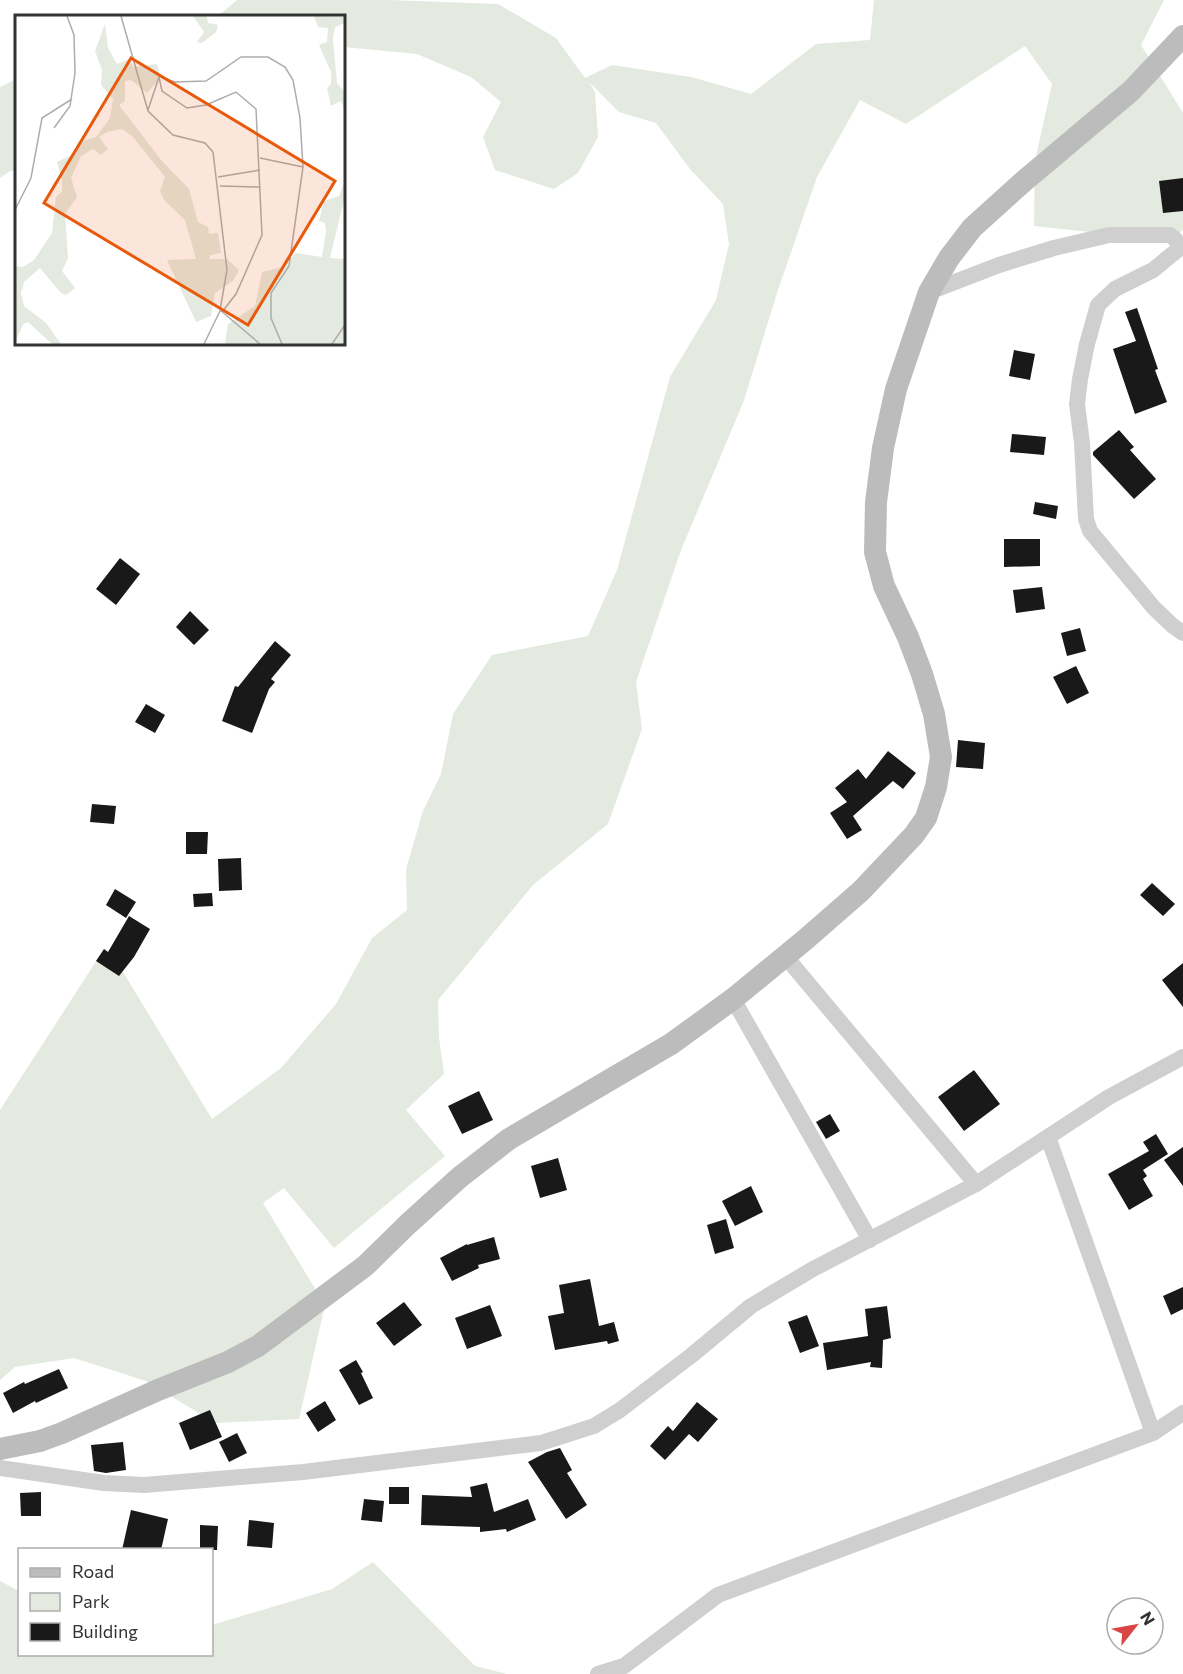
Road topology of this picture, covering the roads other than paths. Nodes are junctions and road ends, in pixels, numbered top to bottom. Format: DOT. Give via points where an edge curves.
graph roads {
  1 [pos="1183,36"];
  2 [pos="1180,248"];
  3 [pos="1183,266"];
  4 [pos="929,292"];
  5 [pos="1183,633"];
  6 [pos="785,956"];
  7 [pos="733,999"];
  8 [pos="1183,1057"];
  9 [pos="1048,1137"];
  10 [pos="976,1184"];
  11 [pos="870,1240"];
  12 [pos="1183,1413"];
  13 [pos="1153,1433"];
  14 [pos="0,1449"];
  15 [pos="0,1468"];
  16 [pos="598,1674"];
  1 -- 4 [label="street" via="1131,91 972,228"];
  2 -- 3 [label="street"];
  2 -- 4 [label="street" via="1170,235 1109,235 999,264"];
  2 -- 5 [label="street" via="1098,305 1077,404 1090,531 1154,608"];
  4 -- 6 [label="street" via="896,390 883,448 874,552 934,714 941,757 936,787 926,818 914,836 861,891"];
  6 -- 7 [label="street"];
  6 -- 10 [label="street"];
  7 -- 11 [label="street"];
  7 -- 14 [label="street" via="671,1044 509,1139 460,1177 366,1266 258,1346 62,1433"];
  8 -- 9 [label="street" via="1109,1097"];
  9 -- 10 [label="street"];
  9 -- 13 [label="street"];
  10 -- 11 [label="street"];
  11 -- 15 [label="street" via="751,1306 620,1410 594,1426 541,1443 303,1472 144,1485"];
  12 -- 13 [label="street"];
  13 -- 16 [label="street" via="718,1595 624,1666"];
}
